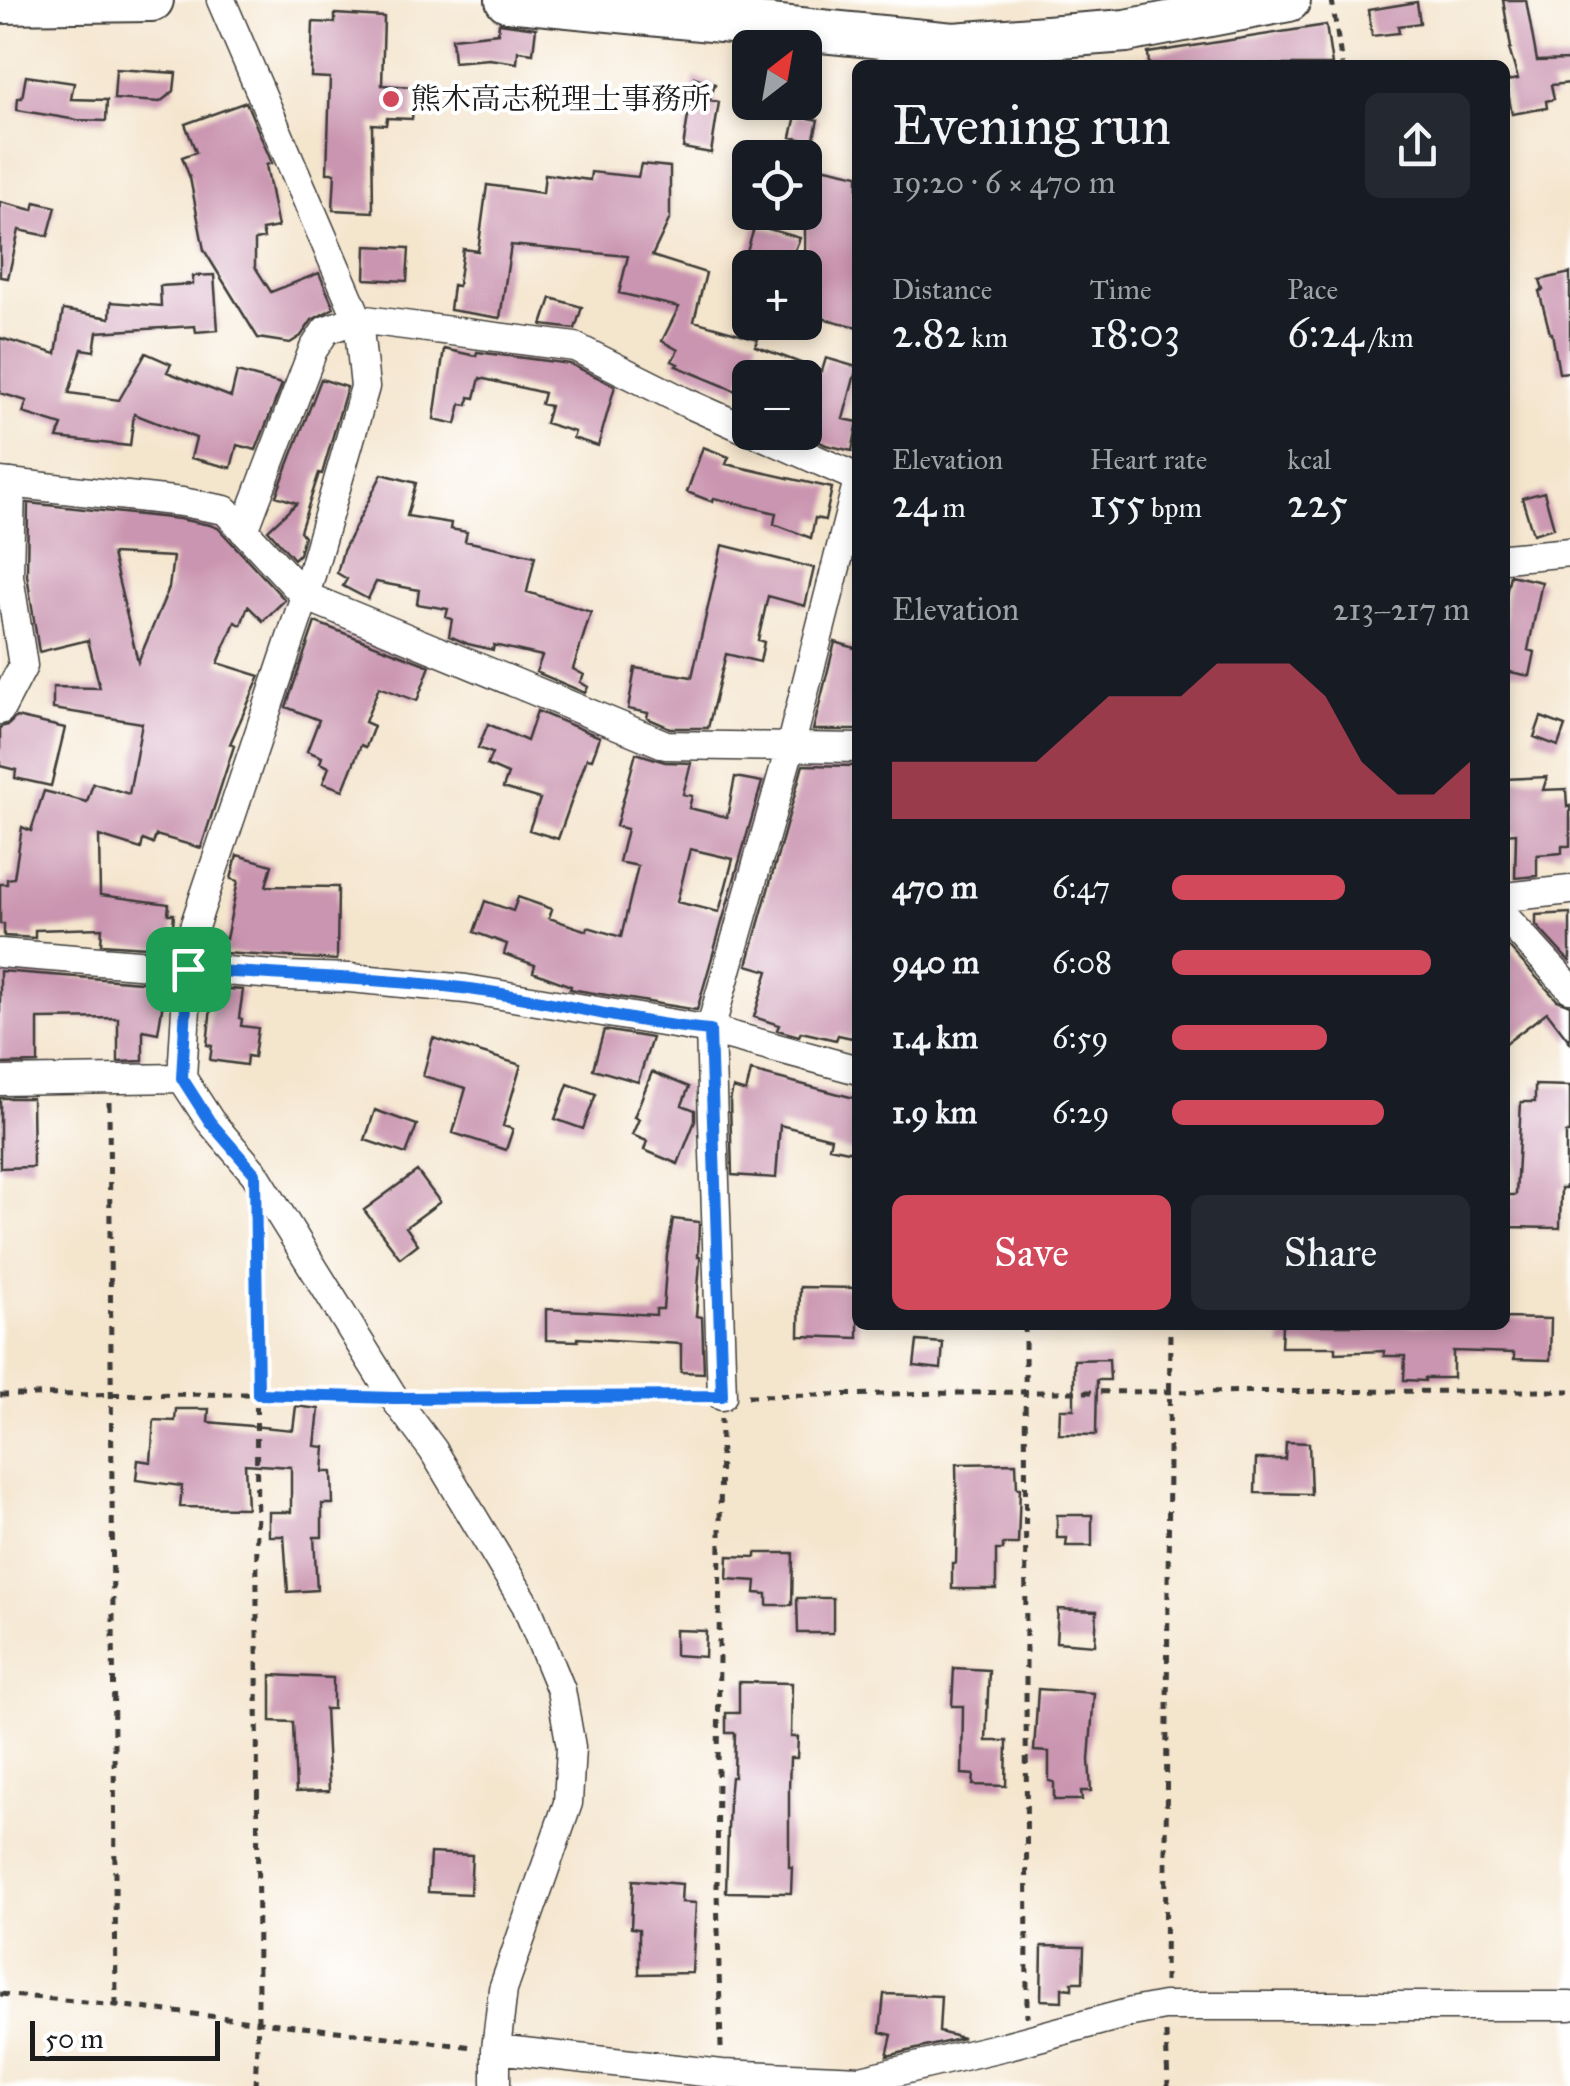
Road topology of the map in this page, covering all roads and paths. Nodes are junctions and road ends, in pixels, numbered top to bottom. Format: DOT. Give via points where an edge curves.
graph roads {
  1 [pos="152,0"];
  2 [pos="222,0"];
  3 [pos="507,0"];
  4 [pos="1289,0"];
  5 [pos="1332,0"];
  6 [pos="0,2"];
  7 [pos="951,54"];
  8 [pos="1341,60"];
  9 [pos="358,319"];
  10 [pos="732,423"];
  11 [pos="793,450"];
  12 [pos="852,476"];
  13 [pos="5,483"];
  14 [pos="852,503"];
  15 [pos="244,531"];
  16 [pos="1570,552"];
  17 [pos="1510,558"];
  18 [pos="305,596"];
  19 [pos="0,710"];
  20 [pos="790,748"];
  21 [pos="852,748"];
  22 [pos="1570,890"];
  23 [pos="1510,896"];
  24 [pos="1510,922"];
  25 [pos="0,953"];
  26 [pos="188,969"];
  27 [pos="1570,988"];
  28 [pos="710,1030"];
  29 [pos="852,1068"];
  30 [pos="182,1078"];
  31 [pos="109,1079"];
  32 [pos="0,1081"];
  33 [pos="255,1174"];
  34 [pos="1026,1330"];
  35 [pos="1170,1330"];
  36 [pos="1170,1391"];
  37 [pos="1570,1391"];
  38 [pos="1027,1392"];
  39 [pos="110,1394"];
  40 [pos="258,1394"];
  41 [pos="0,1395"];
  42 [pos="722,1396"];
  43 [pos="394,1398"];
  44 [pos="0,1994"];
  45 [pos="116,2005"];
  46 [pos="1164,2006"];
  47 [pos="1570,2006"];
  48 [pos="258,2022"];
  49 [pos="1027,2039"];
  50 [pos="496,2049"];
  51 [pos="722,2074"];
  52 [pos="255,2086"];
  53 [pos="496,2086"];
  54 [pos="1168,2086"];
  1 -- 6 [label="main road"];
  2 -- 9 [label="street"];
  3 -- 7 [label="main road"];
  4 -- 7 [label="main road"];
  5 -- 8 [label="path"];
  9 -- 10 [label="street" via="575,347"];
  9 -- 15 [label="street" via="326,330 313,350"];
  9 -- 18 [label="street" via="366,387"];
  11 -- 12 [label="street"];
  13 -- 15 [label="street" via="225,510"];
  13 -- 19 [label="street" via="22,666"];
  14 -- 20 [label="street"];
  15 -- 18 [label="street"];
  16 -- 17 [label="street"];
  18 -- 20 [label="street" via="666,746"];
  18 -- 26 [label="street" via="190,939"];
  20 -- 21 [label="street"];
  20 -- 28 [label="street"];
  22 -- 23 [label="street"];
  24 -- 27 [label="street"];
  25 -- 26 [label="street"];
  26 -- 28 [label="street" via="466,989"];
  26 -- 30 [label="street"];
  28 -- 29 [label="street"];
  28 -- 42 [label="street"];
  30 -- 31 [label="street"];
  30 -- 33 [label="street"];
  31 -- 32 [label="street"];
  31 -- 39 [label="path"];
  33 -- 40 [label="path"];
  33 -- 43 [label="street"];
  34 -- 38 [label="path"];
  35 -- 36 [label="path"];
  36 -- 37 [label="path"];
  36 -- 38 [label="path"];
  36 -- 46 [label="path"];
  38 -- 42 [label="path"];
  38 -- 49 [label="path"];
  39 -- 40 [label="path"];
  39 -- 41 [label="path"];
  39 -- 45 [label="path"];
  40 -- 43 [label="path"];
  40 -- 48 [label="path"];
  42 -- 43 [label="path"];
  42 -- 51 [label="path"];
  43 -- 50 [label="street" via="526,1605 561,1690 571,1746 568,1803 503,1990"];
  44 -- 45 [label="path"];
  45 -- 48 [label="path"];
  46 -- 47 [label="street"];
  46 -- 49 [label="street"];
  46 -- 54 [label="path"];
  48 -- 50 [label="path"];
  48 -- 52 [label="path"];
  49 -- 51 [label="street" via="860,2080"];
  50 -- 51 [label="street"];
  50 -- 53 [label="street"];
}
